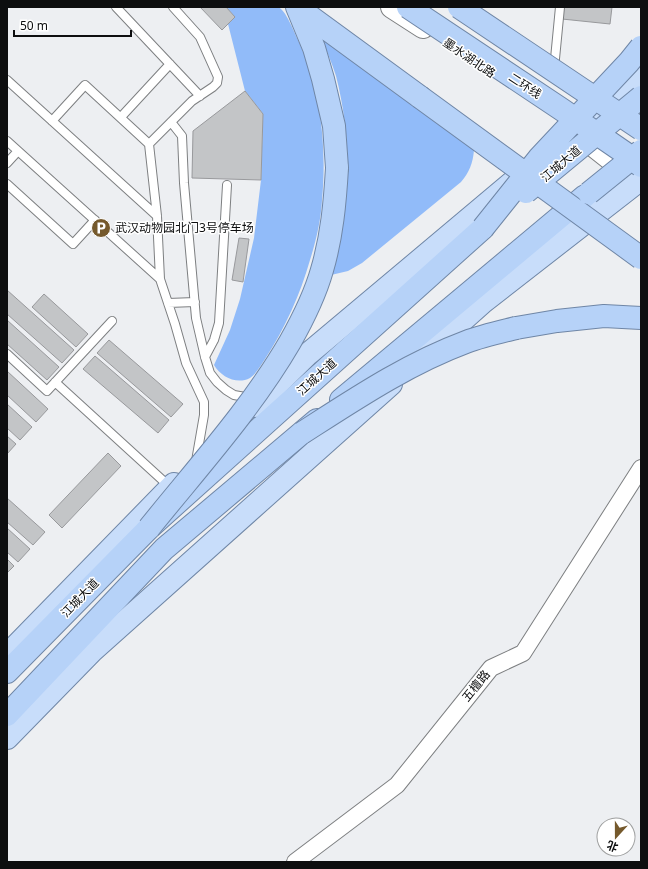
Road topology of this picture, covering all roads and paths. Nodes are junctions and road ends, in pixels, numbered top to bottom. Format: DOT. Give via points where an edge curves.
graph roads {
  1 [pos="116,7"];
  2 [pos="173,7"];
  3 [pos="297,7"];
  4 [pos="392,7"];
  5 [pos="408,7"];
  6 [pos="450,7"];
  7 [pos="459,7"];
  8 [pos="560,7"];
  9 [pos="641,47"];
  10 [pos="170,64"];
  11 [pos="554,76"];
  12 [pos="641,78"];
  13 [pos="7,80"];
  14 [pos="200,96"];
  15 [pos="641,97"];
  16 [pos="602,110"];
  17 [pos="121,117"];
  18 [pos="52,120"];
  19 [pos="171,122"];
  20 [pos="641,129"];
  21 [pos="574,130"];
  22 [pos="641,139"];
  23 [pos="7,141"];
  24 [pos="149,144"];
  25 [pos="18,151"];
  26 [pos="641,151"];
  27 [pos="7,163"];
  28 [pos="640,175"];
  29 [pos="7,184"];
  30 [pos="227,185"];
  31 [pos="589,193"];
  32 [pos="156,216"];
  33 [pos="95,220"];
  34 [pos="483,228"];
  35 [pos="641,258"];
  36 [pos="160,279"];
  37 [pos="195,302"];
  38 [pos="168,303"];
  39 [pos="641,318"];
  40 [pos="112,321"];
  41 [pos="7,354"];
  42 [pos="205,357"];
  43 [pos="55,382"];
  44 [pos="262,398"];
  45 [pos="302,433"];
  46 [pos="196,463"];
  47 [pos="641,468"];
  48 [pos="171,487"];
  49 [pos="149,528"];
  50 [pos="7,656"];
  51 [pos="7,672"];
  52 [pos="7,715"];
  53 [pos="7,738"];
  54 [pos="295,862"];
  1 -- 10 [label="lane"];
  2 -- 14 [label="lane" via="200,37 218,77 217,83"];
  3 -- 35 [label="highway, bridge"];
  3 -- 49 [label="highway, bridge" via="314,48 334,126 336,198 322,270 301,323 261,388"];
  4 -- 21 [label="main road, 墨水湖北路"];
  5 -- 28 [label="highway, 二环线, bridge" via="624,153"];
  6 -- 11 [label="main road"];
  7 -- 20 [label="highway, bridge"];
  8 -- 11 [label="lane"];
  9 -- 34 [label="highway, bridge" via="539,158"];
  10 -- 14 [label="lane"];
  10 -- 17 [label="lane"];
  11 -- 16 [label="main road"];
  12 -- 16 [label="main road"];
  13 -- 18 [label="lane"];
  14 -- 19 [label="lane"];
  15 -- 34 [label="highway, 江城大道, bridge"];
  16 -- 21 [label="main road"];
  16 -- 22 [label="main road"];
  17 -- 18 [label="lane" via="85,85"];
  17 -- 24 [label="lane"];
  18 -- 32 [label="lane"];
  19 -- 24 [label="lane"];
  19 -- 37 [label="lane" via="182,136"];
  21 -- 28 [label="main road, 墨水湖北路"];
  21 -- 44 [label="main road" via="308,354"];
  23 -- 25 [label="lane"];
  24 -- 32 [label="lane"];
  25 -- 27 [label="lane"];
  25 -- 33 [label="lane"];
  26 -- 31 [label="highway, bridge"];
  28 -- 31 [label="highway, bridge"];
  28 -- 53 [label="main road" via="483,302 92,651"];
  29 -- 33 [label="lane" via="73,244"];
  30 -- 42 [label="lane" via="219,323"];
  31 -- 45 [label="highway, bridge"];
  32 -- 36 [label="lane"];
  33 -- 36 [label="lane"];
  34 -- 49 [label="highway, 江城大道, bridge"];
  36 -- 38 [label="lane"];
  37 -- 38 [label="lane"];
  37 -- 42 [label="lane"];
  38 -- 46 [label="lane" via="186,363 204,402"];
  39 -- 45 [label="highway, bridge" via="604,316 557,321 516,328 467,342 384,381"];
  40 -- 43 [label="lane"];
  41 -- 43 [label="lane" via="47,391"];
  42 -- 44 [label="lane" via="210,373 226,390 246,398"];
  43 -- 48 [label="lane"];
  44 -- 46 [label="main road"];
  45 -- 52 [label="highway" via="164,549"];
  46 -- 48 [label="main road"];
  47 -- 54 [label="street, 五檀路" via="523,653 491,668 397,785"];
  48 -- 50 [label="main road"];
  49 -- 51 [label="highway, 江城大道"];
}
